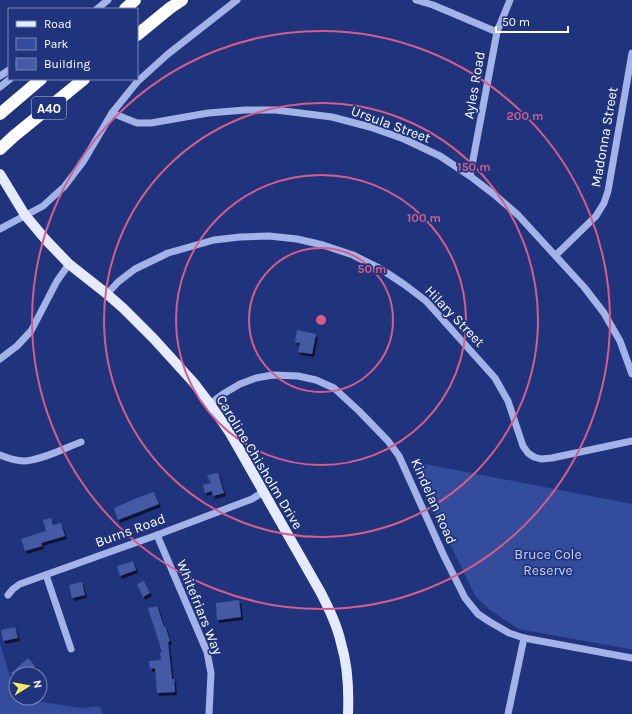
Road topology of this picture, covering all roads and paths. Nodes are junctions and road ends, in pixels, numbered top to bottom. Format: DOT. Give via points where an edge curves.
graph roads {
  1 [pos="108,0"];
  2 [pos="135,0"];
  3 [pos="182,0"];
  4 [pos="237,0"];
  5 [pos="416,0"];
  6 [pos="510,0"];
  7 [pos="98,8"];
  8 [pos="125,8"];
  9 [pos="497,32"];
  10 [pos="138,34"];
  11 [pos="632,53"];
  12 [pos="631,66"];
  13 [pos="9,80"];
  14 [pos="40,80"];
  15 [pos="83,80"];
  16 [pos="0,87"];
  17 [pos="112,113"];
  18 [pos="0,114"];
  19 [pos="0,149"];
  20 [pos="0,174"];
  21 [pos="470,176"];
  22 [pos="25,215"];
  23 [pos="0,230"];
  24 [pos="556,255"];
  25 [pos="69,264"];
  26 [pos="107,294"];
  27 [pos="0,359"];
  28 [pos="632,374"];
  29 [pos="210,404"];
  30 [pos="632,441"];
  31 [pos="81,442"];
  32 [pos="0,455"];
  33 [pos="263,492"];
  34 [pos="156,535"];
  35 [pos="46,575"];
  36 [pos="8,595"];
  37 [pos="524,638"];
  38 [pos="72,649"];
  39 [pos="632,658"];
  40 [pos="210,714"];
  41 [pos="348,714"];
  42 [pos="508,714"];
  1 -- 7 [label="street"];
  2 -- 8 [label="highway"];
  3 -- 10 [label="highway"];
  4 -- 17 [label="street" via="137,82"];
  5 -- 9 [label="street"];
  6 -- 9 [label="street, Ayles Road"];
  9 -- 21 [label="street, Ayles Road"];
  11 -- 12 [label="street, Madonna Street"];
  12 -- 24 [label="street, Madonna Street" via="604,203 596,216"];
  13 -- 16 [label="street"];
  14 -- 18 [label="highway, A40"];
  15 -- 19 [label="highway, A40"];
  17 -- 21 [label="street, Ursula Street" via="137,123 246,110 276,110 332,117 404,139 440,156"];
  17 -- 22 [label="street" via="83,162 64,187 43,206"];
  20 -- 22 [label="main road, Caroline Chisholm Drive"];
  21 -- 24 [label="street, Ursula Street" via="518,214"];
  22 -- 23 [label="street"];
  22 -- 25 [label="main road, Caroline Chisholm Drive"];
  24 -- 28 [label="street, Ursula Street" via="604,312 620,340"];
  25 -- 26 [label="main road, Caroline Chisholm Drive"];
  25 -- 27 [label="street" via="57,281 31,331 18,346"];
  26 -- 29 [label="main road, Caroline Chisholm Drive" via="166,352"];
  26 -- 30 [label="street, Hilary Street" via="134,269 168,253 214,240 240,236 269,236 323,245 353,255 381,269 426,301 495,378 508,401 523,446 534,457 552,458"];
  29 -- 33 [label="main road, Caroline Chisholm Drive" via="230,433"];
  29 -- 37 [label="street, Kindelan Road" via="240,384 273,375 298,376 334,388 388,441 399,456 444,556 466,598 478,614 509,633"];
  31 -- 32 [label="street" via="24,461"];
  33 -- 34 [label="street, Burns Road" via="252,499"];
  33 -- 41 [label="main road, Caroline Chisholm Drive" via="321,593 342,643 347,669"];
  34 -- 35 [label="street, Burns Road"];
  34 -- 40 [label="street, Whitefriars Way" via="207,652"];
  35 -- 36 [label="street, Burns Road" via="20,584"];
  35 -- 38 [label="street"];
  37 -- 39 [label="street, Kindelan Road"];
  37 -- 42 [label="street"];
}
